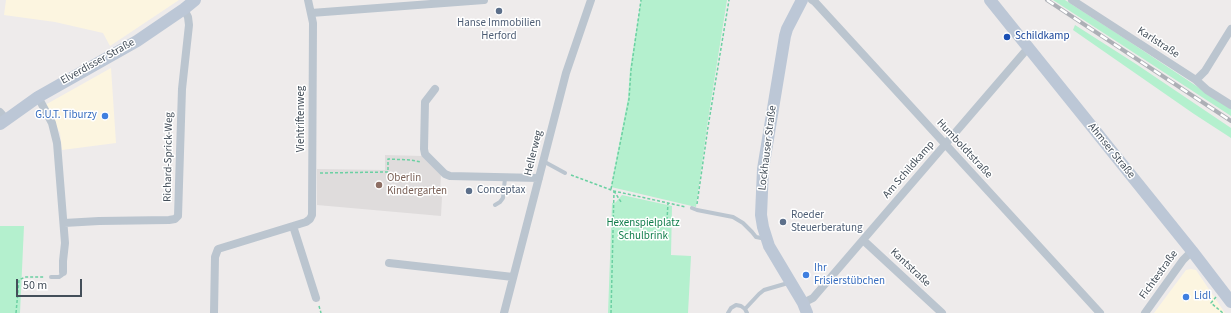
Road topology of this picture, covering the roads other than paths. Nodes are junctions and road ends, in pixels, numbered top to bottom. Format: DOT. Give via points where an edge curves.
graph roads {
  1 [pos="196,0"];
  2 [pos="308,0"];
  3 [pos="484,0"];
  4 [pos="591,0"];
  5 [pos="802,0"];
  6 [pos="812,0"];
  7 [pos="990,0"];
  8 [pos="1072,0"];
  9 [pos="184,9"];
  10 [pos="311,13"];
  11 [pos="1231,29"];
  12 [pos="1028,48"];
  13 [pos="1196,80"];
  14 [pos="435,89"];
  15 [pos="38,97"];
  16 [pos="1231,105"];
  17 [pos="2,118"];
  18 [pos="946,145"];
  19 [pos="543,161"];
  20 [pos="565,173"];
  21 [pos="505,177"];
  22 [pos="539,178"];
  23 [pos="495,205"];
  24 [pos="694,209"];
  25 [pos="64,223"];
  26 [pos="293,226"];
  27 [pos="766,239"];
  28 [pos="863,240"];
  29 [pos="1192,251"];
  30 [pos="389,263"];
  31 [pos="63,272"];
  32 [pos="51,277"];
  33 [pos="513,277"];
  34 [pos="790,282"];
  35 [pos="316,298"];
  36 [pos="808,305"];
  37 [pos="1227,309"];
  38 [pos="746,311"];
  39 [pos="214,313"];
  40 [pos="504,313"];
  41 [pos="728,313"];
  42 [pos="942,313"];
  43 [pos="1100,313"];
  44 [pos="1145,313"];
  1 -- 9 [label="street, Elverdisser Straße"];
  2 -- 10 [label="street, Viehtriftenweg"];
  3 -- 10 [label="street"];
  4 -- 19 [label="street, Hellerweg" via="571,56"];
  5 -- 27 [label="street, Lockhauser Straße" via="785,36 763,169 761,215"];
  6 -- 18 [label="street, Humboldtstraße"];
  7 -- 12 [label="street, Ahmser Straße"];
  8 -- 13 [label="street, Karlstraße"];
  9 -- 15 [label="street, Elverdisser Straße" via="137,40"];
  9 -- 25 [label="street, Richard-Sprick-Weg" via="189,25 182,89 178,216 169,220"];
  10 -- 26 [label="street, Viehtriftenweg" via="312,215 310,219"];
  11 -- 13 [label="street" via="1205,71"];
  12 -- 18 [label="street, Am Schildkamp"];
  12 -- 29 [label="street, Ahmser Straße"];
  13 -- 16 [label="street, Karlstraße"];
  14 -- 21 [label="street" via="425,102 425,154 450,176"];
  15 -- 17 [label="street, Elverdisser Straße"];
  15 -- 25 [label="street" via="52,123 58,143"];
  18 -- 28 [label="street, Am Schildkamp"];
  18 -- 43 [label="street, Humboldtstraße"];
  19 -- 20 [label="lane"];
  19 -- 22 [label="street, Hellerweg"];
  21 -- 22 [label="street"];
  21 -- 23 [label="lane" via="503,198"];
  22 -- 33 [label="street, Hellerweg"];
  24 -- 27 [label="lane" via="733,217 743,223 756,237"];
  25 -- 31 [label="street"];
  26 -- 35 [label="street"];
  26 -- 39 [label="street, Viehtriftenweg" via="218,249 215,257"];
  27 -- 34 [label="street, Lockhauser Straße"];
  28 -- 36 [label="street, Am Schildkamp"];
  28 -- 42 [label="street, Kantstraße"];
  29 -- 37 [label="street, Ahmser Straße"];
  29 -- 44 [label="street, Fichtestraße"];
  30 -- 33 [label="street"];
  31 -- 32 [label="lane" via="59,277"];
  33 -- 40 [label="street, Hellerweg"];
  34 -- 36 [label="street, Lockhauser Straße"];
  34 -- 38 [label="lane" via="764,290"];
  38 -- 41 [label="lane" via="736,305"];
}
